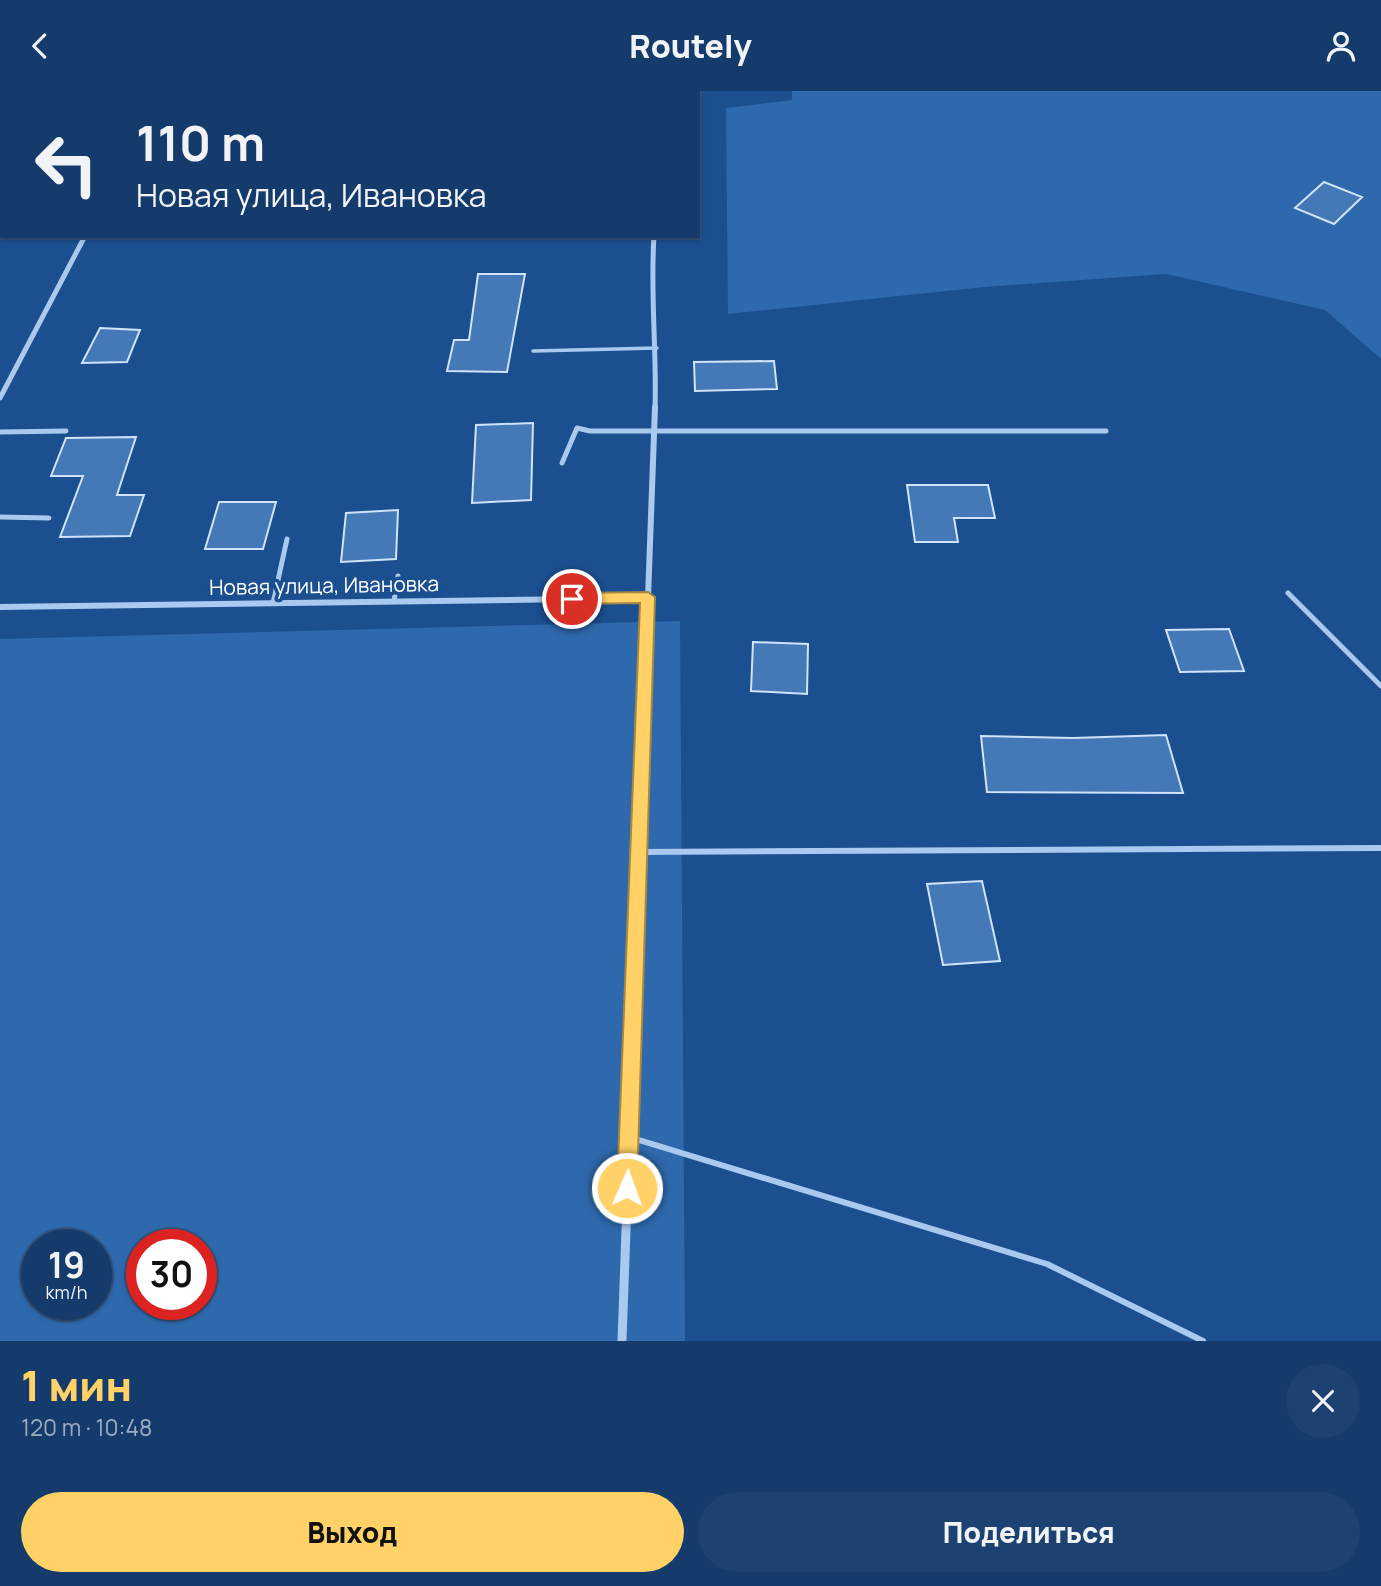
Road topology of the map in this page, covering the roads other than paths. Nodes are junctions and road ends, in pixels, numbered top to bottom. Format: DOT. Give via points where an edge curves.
graph roads {
  1 [pos="84,238"];
  2 [pos="654,238"];
  3 [pos="657,348"];
  4 [pos="533,351"];
  5 [pos="0,398"];
  6 [pos="66,431"];
  7 [pos="654,431"];
  8 [pos="1106,431"];
  9 [pos="0,432"];
  10 [pos="562,463"];
  11 [pos="0,517"];
  12 [pos="49,518"];
  13 [pos="286,539"];
  14 [pos="398,576"];
  15 [pos="1288,593"];
  16 [pos="648,597"];
  17 [pos="394,601"];
  18 [pos="273,603"];
  19 [pos="0,607"];
  20 [pos="1381,686"];
  21 [pos="1381,848"];
  22 [pos="639,852"];
  23 [pos="629,1137"];
  24 [pos="1195,1339"];
  25 [pos="622,1341"];
  26 [pos="1203,1341"];
  1 -- 5 [label="street"];
  2 -- 3 [label="street" via="651,285"];
  3 -- 4 [label="lane"];
  3 -- 7 [label="street"];
  6 -- 9 [label="lane"];
  7 -- 8 [label="lane"];
  7 -- 10 [label="lane" via="577,428"];
  7 -- 16 [label="street"];
  11 -- 12 [label="lane"];
  13 -- 18 [label="lane"];
  14 -- 17 [label="lane"];
  15 -- 20 [label="lane"];
  16 -- 17 [label="street, Новая улица, Ивановка"];
  16 -- 22 [label="street"];
  17 -- 18 [label="street, Новая улица, Ивановка"];
  18 -- 19 [label="street, Новая улица, Ивановка"];
  21 -- 22 [label="lane"];
  22 -- 23 [label="street"];
  23 -- 24 [label="lane" via="1047,1264"];
  23 -- 25 [label="street"];
  24 -- 26 [label="lane"];
}
